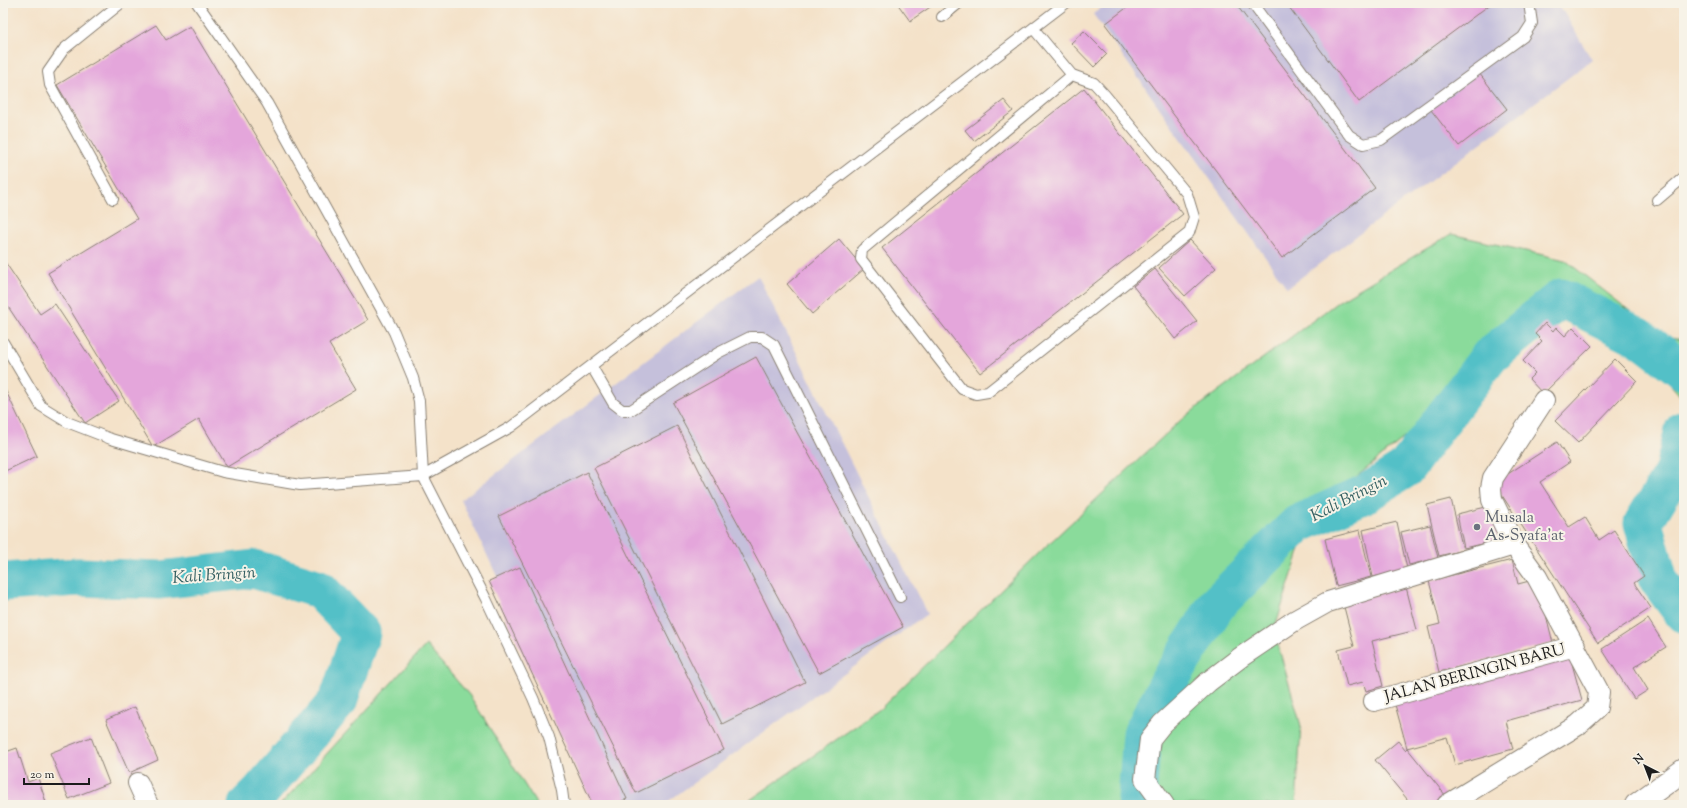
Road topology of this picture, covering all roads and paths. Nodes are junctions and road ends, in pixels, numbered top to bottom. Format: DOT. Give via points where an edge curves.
graph roads {
  1 [pos="120,3"];
  2 [pos="197,3"];
  3 [pos="959,3"];
  4 [pos="1066,3"];
  5 [pos="1252,3"];
  6 [pos="1529,3"];
  7 [pos="942,17"];
  8 [pos="1033,28"];
  9 [pos="1072,75"];
  10 [pos="1684,177"];
  11 [pos="113,200"];
  12 [pos="1657,200"];
  13 [pos="3,342"];
  14 [pos="592,367"];
  15 [pos="1544,400"];
  16 [pos="423,476"];
  17 [pos="1514,545"];
  18 [pos="900,597"];
  19 [pos="1575,646"];
  20 [pos="1374,701"];
  21 [pos="1684,770"];
  22 [pos="138,783"];
  23 [pos="148,805"];
  24 [pos="564,805"];
  25 [pos="1164,805"];
  26 [pos="1447,805"];
  27 [pos="1636,805"];
  1 -- 11 [label="lane" via="64,49 48,72 50,85"];
  2 -- 16 [label="lane" via="267,103 394,332 419,400"];
  3 -- 7 [label="lane"];
  4 -- 8 [label="lane"];
  5 -- 6 [label="lane" via="1349,135 1363,144 1381,140 1523,37 1532,24"];
  8 -- 9 [label="lane"];
  8 -- 14 [label="lane"];
  9 -- 9 [label="lane" via="1094,83 1105,95 1187,194 1194,217 1189,233 988,392 976,394 962,389 861,259 862,250"];
  10 -- 12 [label="lane"];
  13 -- 16 [label="lane" via="41,406 67,422 112,439 223,472 300,485"];
  14 -- 16 [label="lane" via="511,427"];
  14 -- 18 [label="lane" via="613,403 622,410 631,410 718,353 750,337 762,337 774,345"];
  15 -- 17 [label="street, JALAN BERINGIN BARU" via="1493,478 1492,500"];
  16 -- 24 [label="lane" via="533,698 549,737"];
  17 -- 19 [label="street, JALAN BERINGIN BARU" via="1537,577"];
  17 -- 25 [label="street" via="1328,602 1294,621 1241,657 1208,682 1162,724 1150,739 1145,779"];
  19 -- 20 [label="street, JALAN BERINGIN BARU"];
  19 -- 26 [label="street, JALAN BERINGIN BARU" via="1600,692 1597,708 1578,725"];
  21 -- 27 [label="highway"];
  22 -- 23 [label="street"];
}
